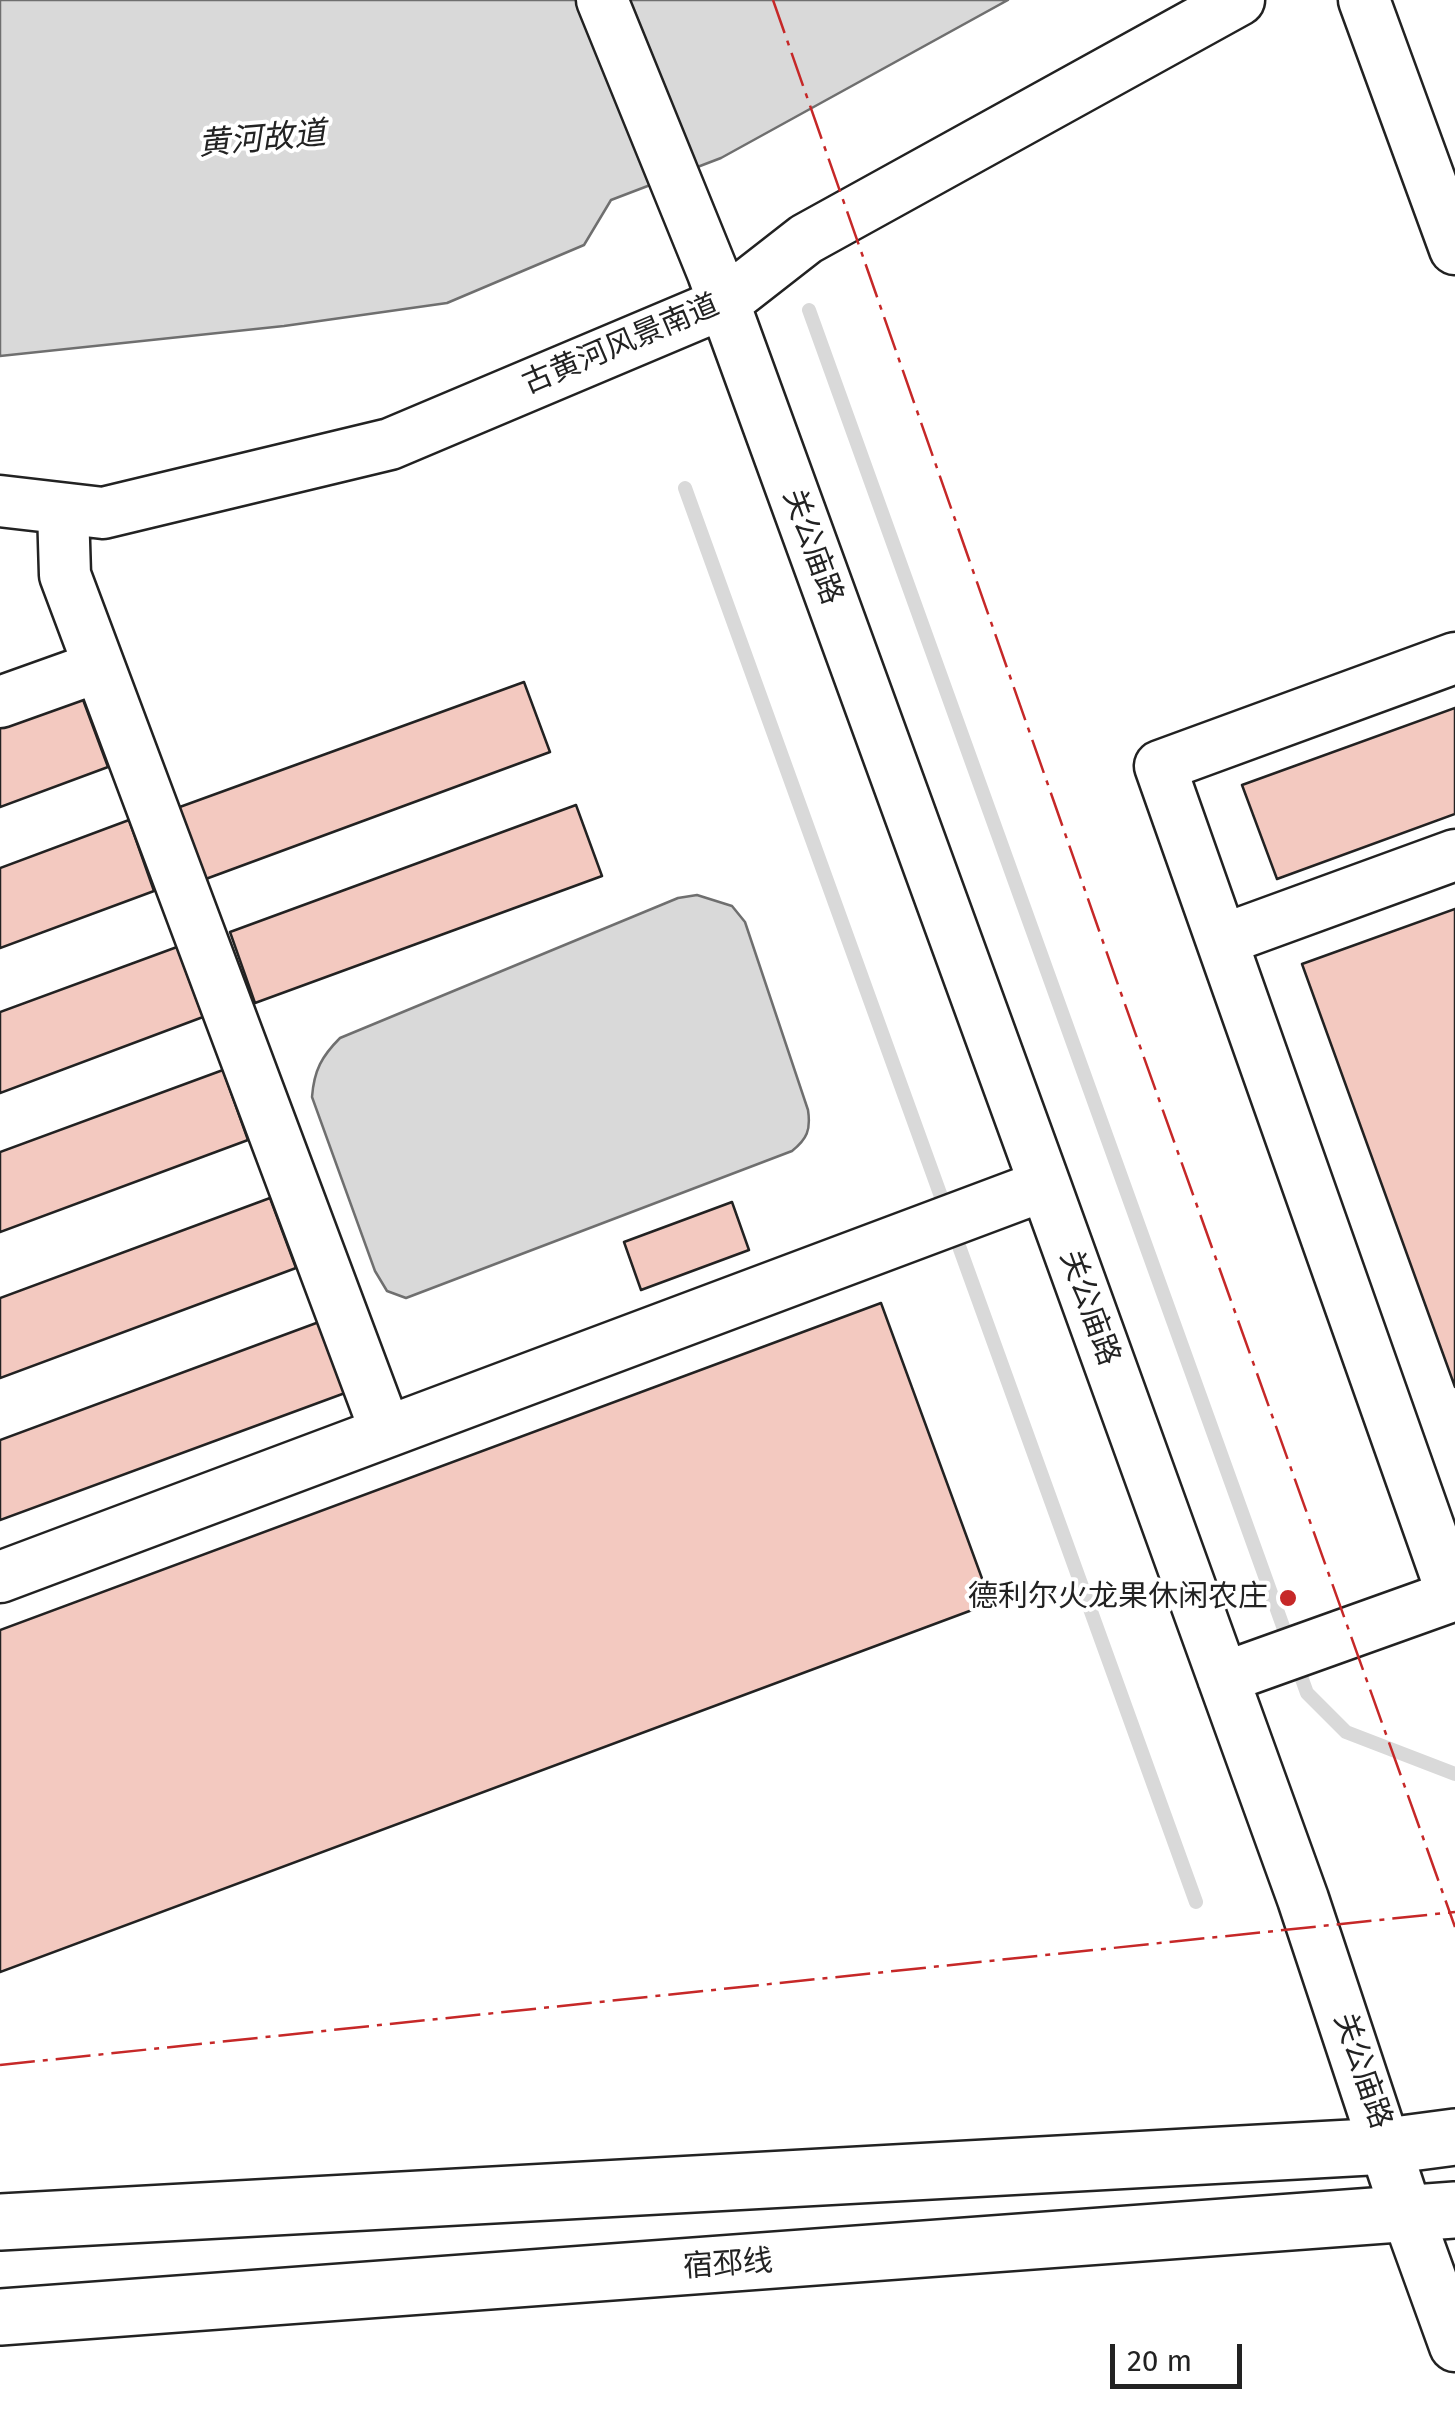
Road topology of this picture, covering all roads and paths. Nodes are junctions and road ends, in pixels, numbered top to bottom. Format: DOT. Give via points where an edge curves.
graph roads {
  1 [pos="602,0"];
  2 [pos="1239,0"];
  3 [pos="1364,0"];
  4 [pos="1455,248"];
  5 [pos="718,288"];
  6 [pos="0,501"];
  7 [pos="63,509"];
  8 [pos="1455,658"];
  9 [pos="98,667"];
  10 [pos="0,702"];
  11 [pos="1455,855"];
  12 [pos="1222,940"];
  13 [pos="1045,1185"];
  14 [pos="386,1432"];
  15 [pos="0,1577"];
  16 [pos="1454,1596"];
  17 [pos="1223,1678"];
  18 [pos="1455,2137"];
  19 [pos="1387,2146"];
  20 [pos="1432,2213"];
  21 [pos="0,2222"];
  22 [pos="0,2317"];
  23 [pos="1455,2346"];
  1 -- 5 [label="street, 关公庙路"];
  2 -- 5 [label="street, 古黄河风景南道"];
  3 -- 4 [label="street"];
  5 -- 7 [label="street, 古黄河风景南道" via="390,444 103,513"];
  5 -- 13 [label="street, 关公庙路"];
  6 -- 7 [label="street, 古黄河风景南道"];
  7 -- 9 [label="street" via="65,575"];
  8 -- 12 [label="street" via="1160,766"];
  9 -- 10 [label="street"];
  9 -- 14 [label="street"];
  11 -- 12 [label="street"];
  12 -- 16 [label="street"];
  13 -- 14 [label="street"];
  13 -- 17 [label="street, 关公庙路"];
  14 -- 15 [label="street"];
  16 -- 17 [label="street"];
  17 -- 19 [label="street, 关公庙路"];
  18 -- 19 [label="main road"];
  19 -- 20 [label="street, 关公庙路"];
  19 -- 21 [label="main road"];
  20 -- 22 [label="main road, 宿邳线"];
  20 -- 23 [label="street, 关公庙路"];
}
